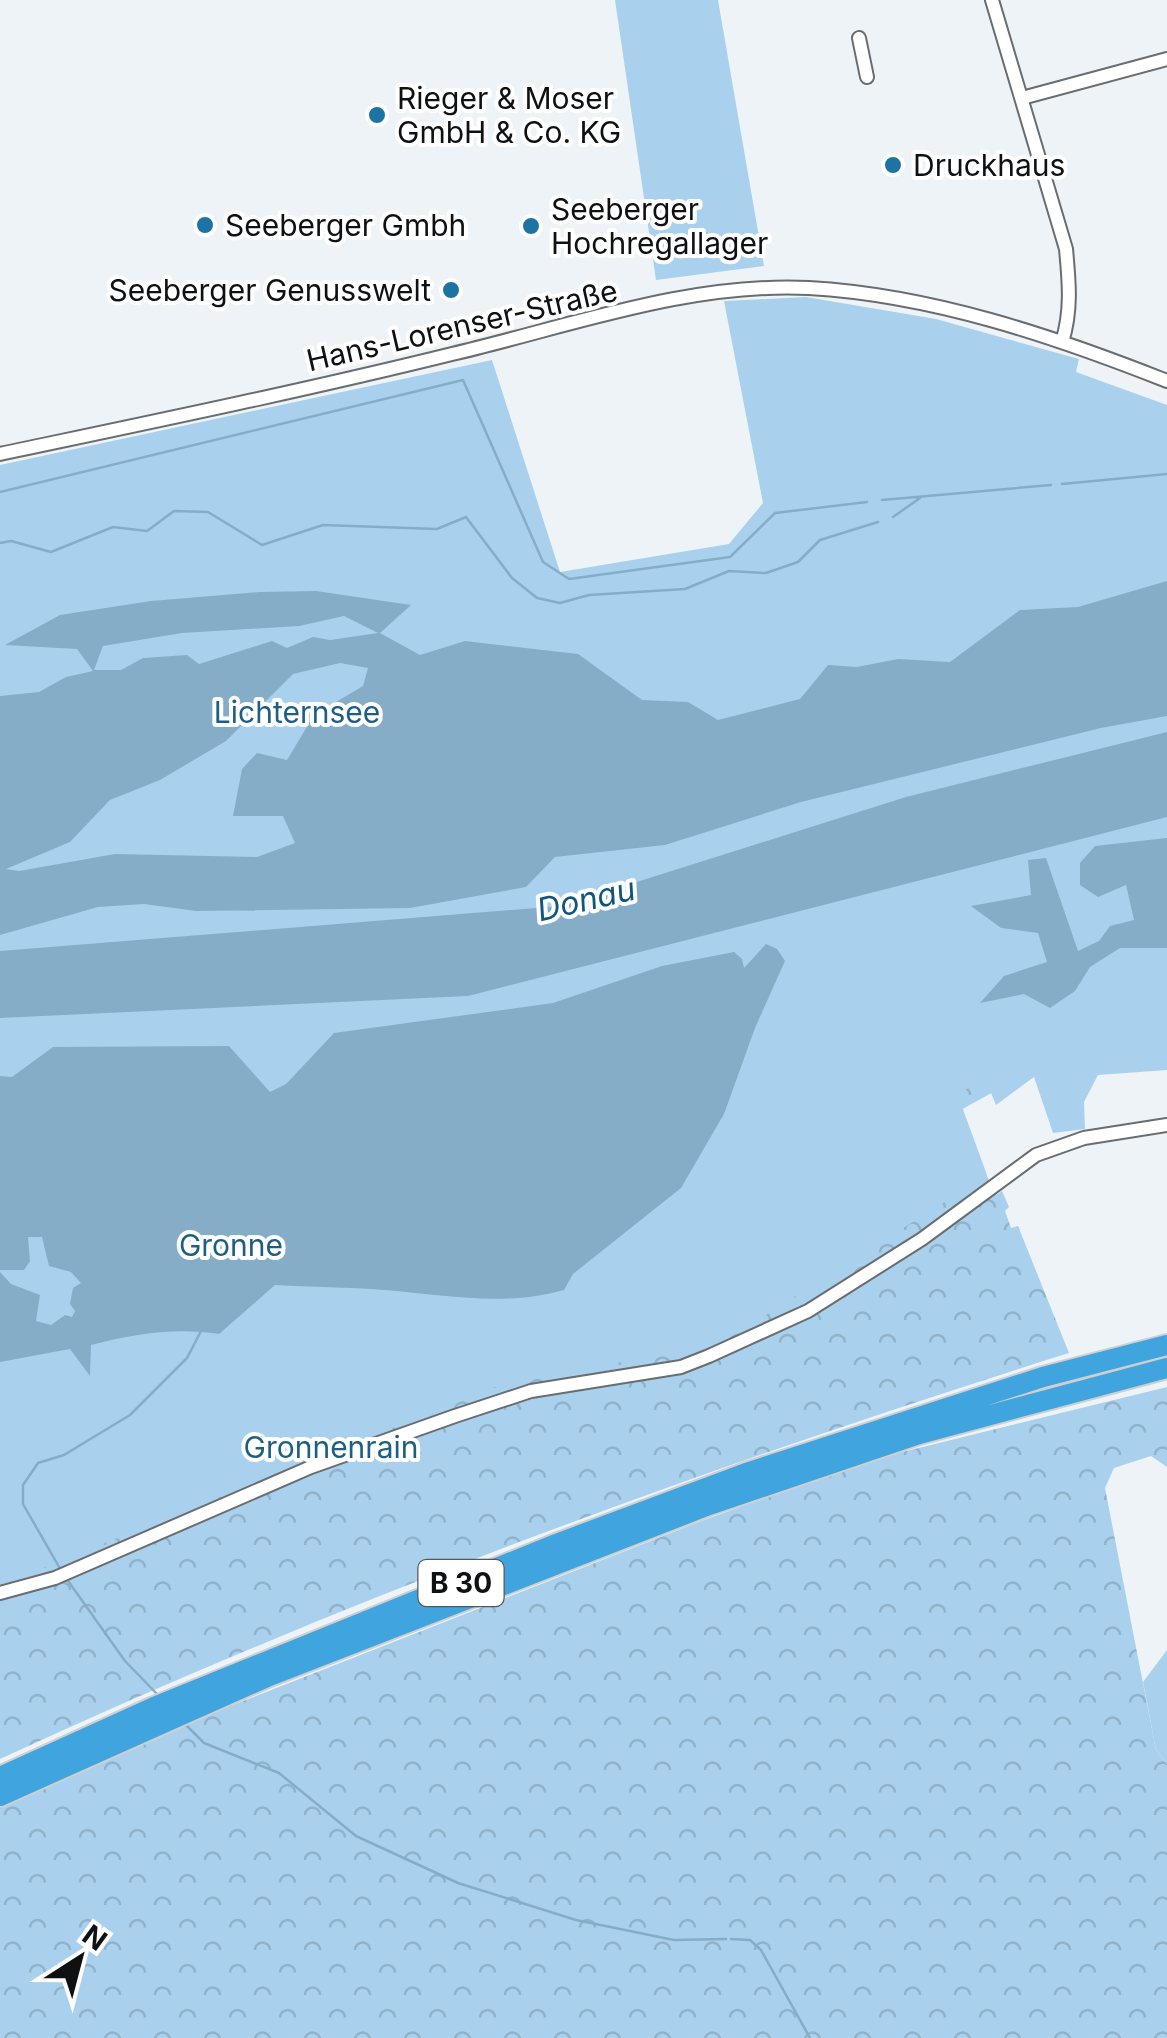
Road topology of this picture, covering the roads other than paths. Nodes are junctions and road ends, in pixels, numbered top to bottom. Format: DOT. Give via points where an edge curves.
graph roads {
  1 [pos="992,0"];
  2 [pos="860,38"];
  3 [pos="1167,58"];
  4 [pos="868,76"];
  5 [pos="1022,98"];
  6 [pos="1062,342"];
  7 [pos="1167,381"];
  8 [pos="0,454"];
  9 [pos="1167,1125"];
  10 [pos="1167,1345"];
  11 [pos="1161,1371"];
  12 [pos="0,1593"];
  13 [pos="184,1706"];
  14 [pos="102,1740"];
  15 [pos="0,1777"];
  16 [pos="0,1796"];
  1 -- 5 [label="street"];
  2 -- 4 [label="street"];
  3 -- 5 [label="street"];
  5 -- 6 [label="street" via="1066,249 1070,286"];
  6 -- 7 [label="street, Hans-Lorenser-Straße"];
  6 -- 8 [label="street, Hans-Lorenser-Straße" via="891,297 805,288 733,291"];
  9 -- 12 [label="street" via="1084,1138 1036,1155 808,1311 708,1356 680,1367 531,1391 455,1416 311,1467 55,1578"];
  10 -- 13 [label="highway, B 30" via="1024,1383 746,1473 556,1544"];
  11 -- 13 [label="highway, B 30" via="919,1434 710,1505"];
  13 -- 14 [label="highway, B 30"];
  14 -- 15 [label="highway, B 30"];
  14 -- 16 [label="highway, B 30"];
}
